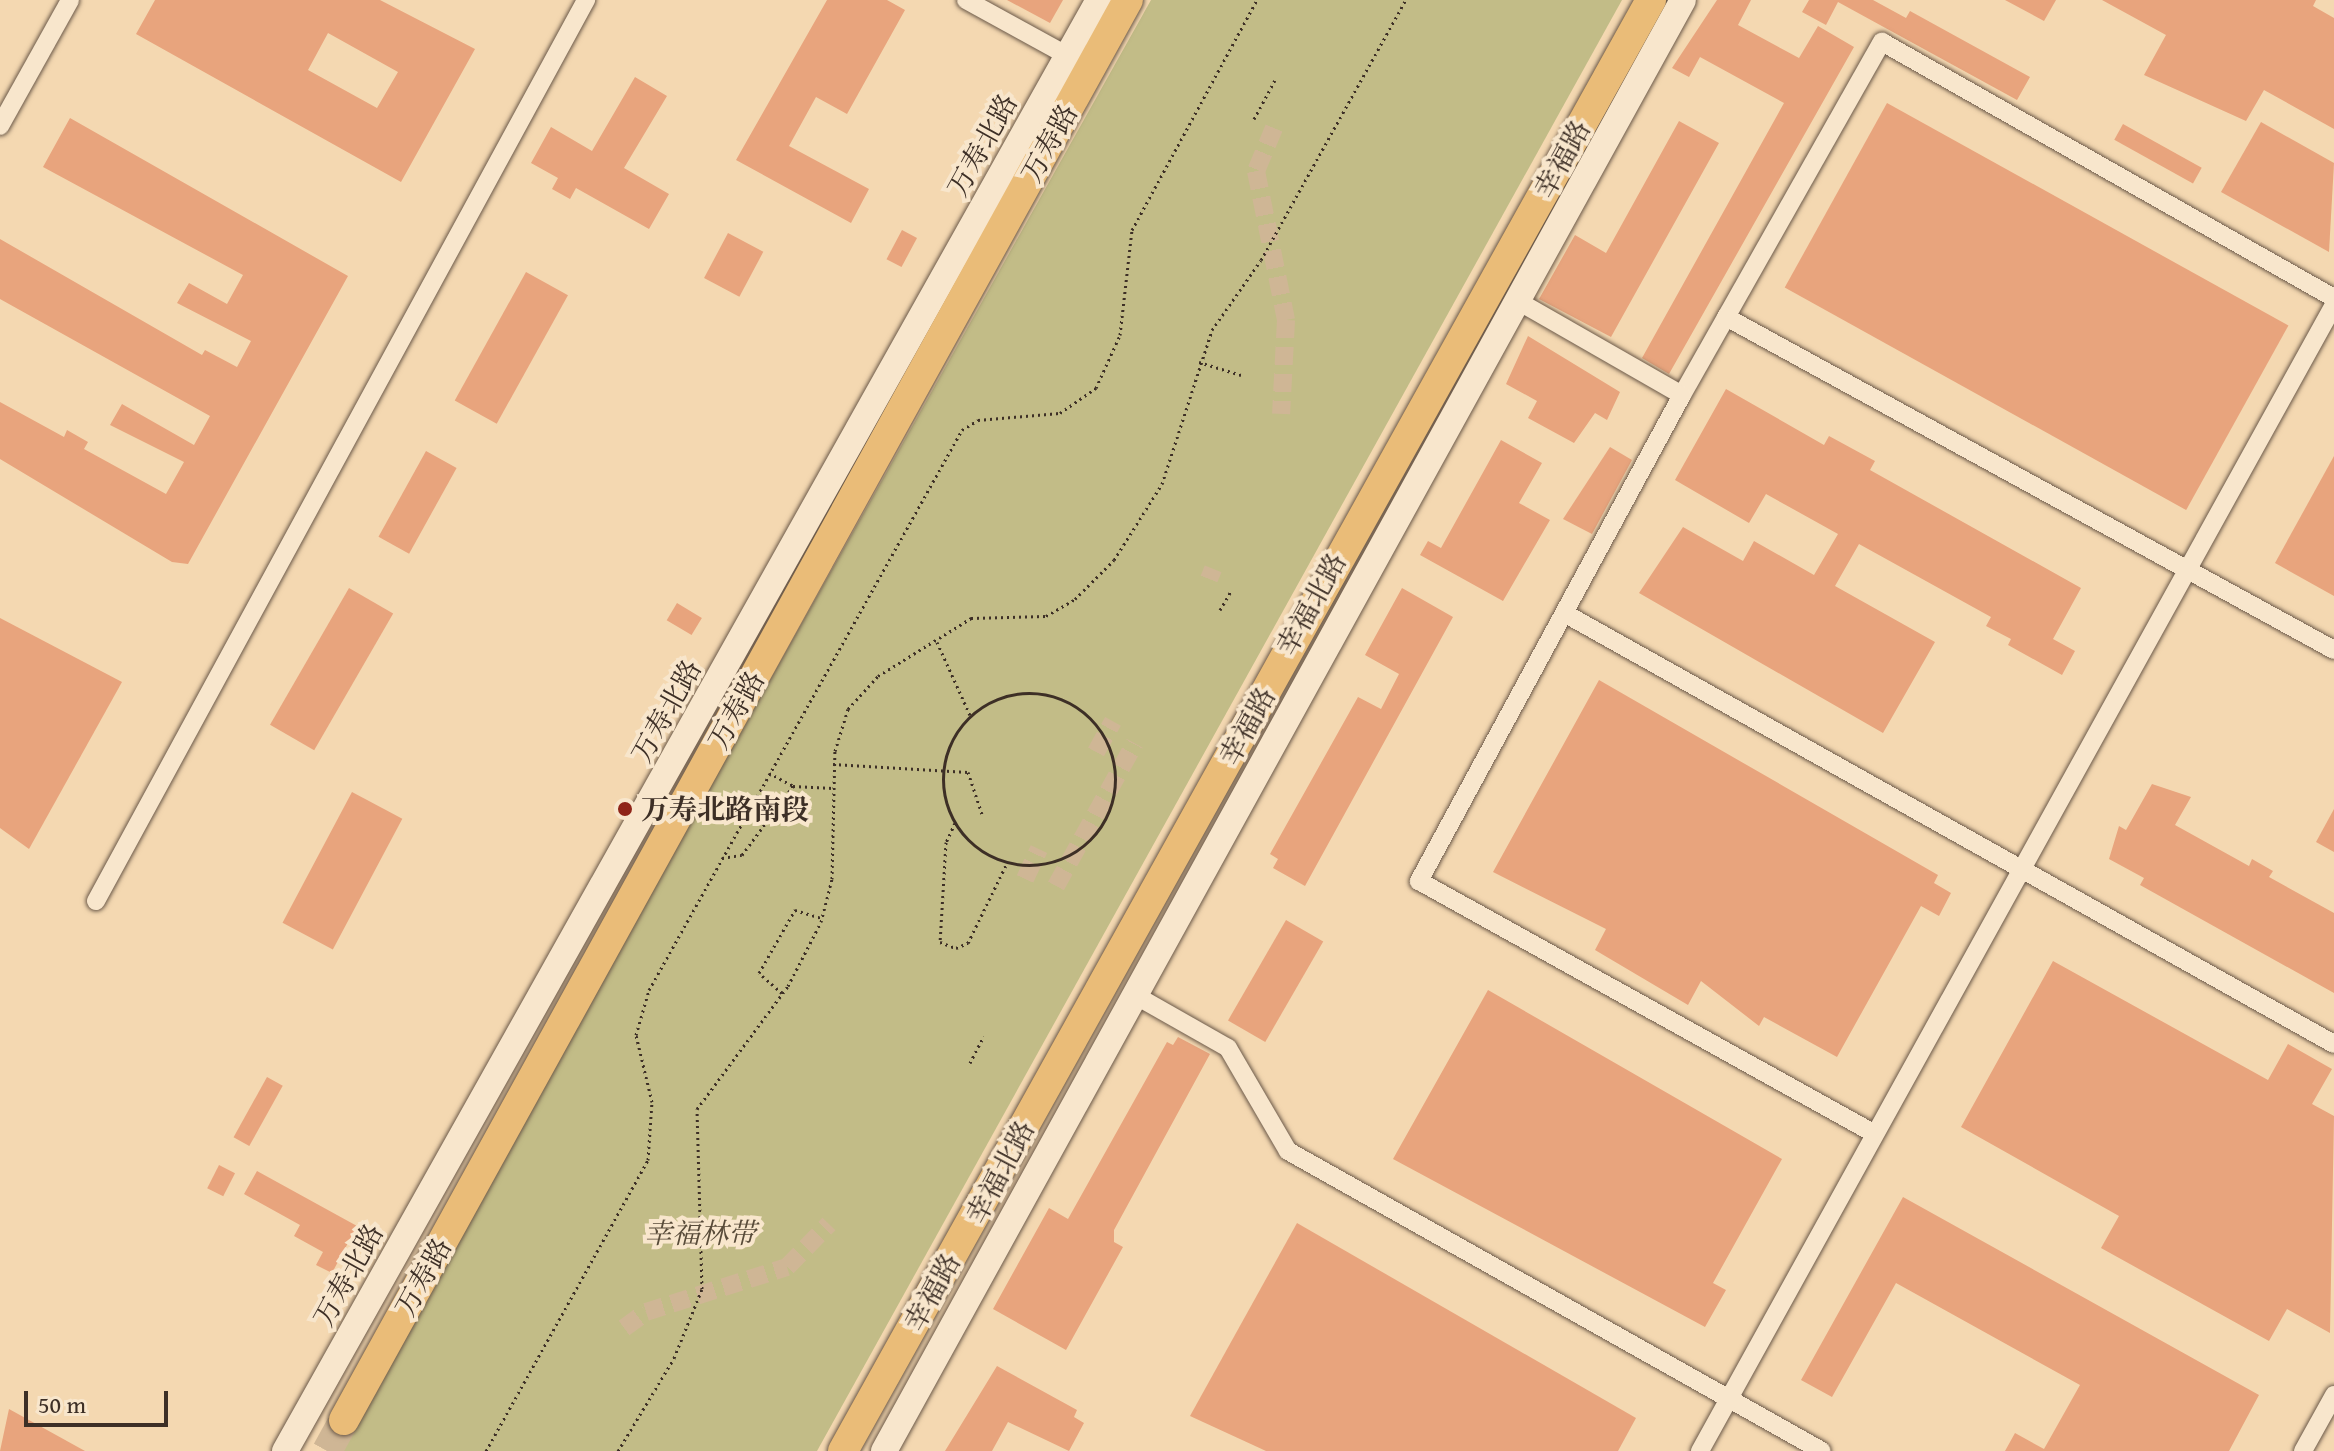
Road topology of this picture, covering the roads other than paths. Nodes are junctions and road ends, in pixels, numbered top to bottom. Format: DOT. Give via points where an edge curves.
graph roads {
  1 [pos="70,0"];
  2 [pos="586,0"];
  3 [pos="966,0"];
  4 [pos="1099,0"];
  5 [pos="1128,0"];
  6 [pos="1651,0"];
  7 [pos="1683,0"];
  8 [pos="1068,56"];
  9 [pos="0,126"];
  10 [pos="2334,298"];
  11 [pos="1516,300"];
  12 [pos="2334,305"];
  13 [pos="1726,317"];
  14 [pos="1682,395"];
  15 [pos="2187,571"];
  16 [pos="1564,613"];
  17 [pos="2334,650"];
  18 [pos="2022,870"];
  19 [pos="96,901"];
  20 [pos="1133,994"];
  21 [pos="2334,1044"];
  22 [pos="1875,1134"];
  23 [pos="2334,1395"];
  24 [pos="1728,1399"];
  25 [pos="344,1420"];
  26 [pos="285,1451"];
  27 [pos="843,1451"];
  28 [pos="884,1451"];
  29 [pos="1700,1451"];
  30 [pos="1822,1451"];
  31 [pos="2303,1451"];
  1 -- 9 [label="street"];
  2 -- 19 [label="street"];
  3 -- 8 [label="street"];
  4 -- 8 [label="main road, 万寿北路"];
  5 -- 25 [label="main road, 万寿路"];
  6 -- 27 [label="main road, 幸福路"];
  7 -- 11 [label="main road, 幸福北路"];
  8 -- 26 [label="main road, 万寿北路"];
  10 -- 13 [label="street" via="1882,42"];
  11 -- 14 [label="street"];
  11 -- 20 [label="main road, 幸福北路"];
  12 -- 15 [label="street"];
  13 -- 14 [label="street"];
  13 -- 15 [label="street"];
  14 -- 16 [label="street"];
  15 -- 17 [label="street"];
  15 -- 18 [label="street"];
  16 -- 18 [label="street"];
  16 -- 22 [label="street" via="1419,881"];
  18 -- 21 [label="street"];
  18 -- 22 [label="street"];
  20 -- 24 [label="street" via="1228,1048 1288,1151"];
  20 -- 28 [label="main road, 幸福北路"];
  22 -- 24 [label="street"];
  23 -- 31 [label="street"];
  24 -- 29 [label="street"];
  24 -- 30 [label="street"];
}
